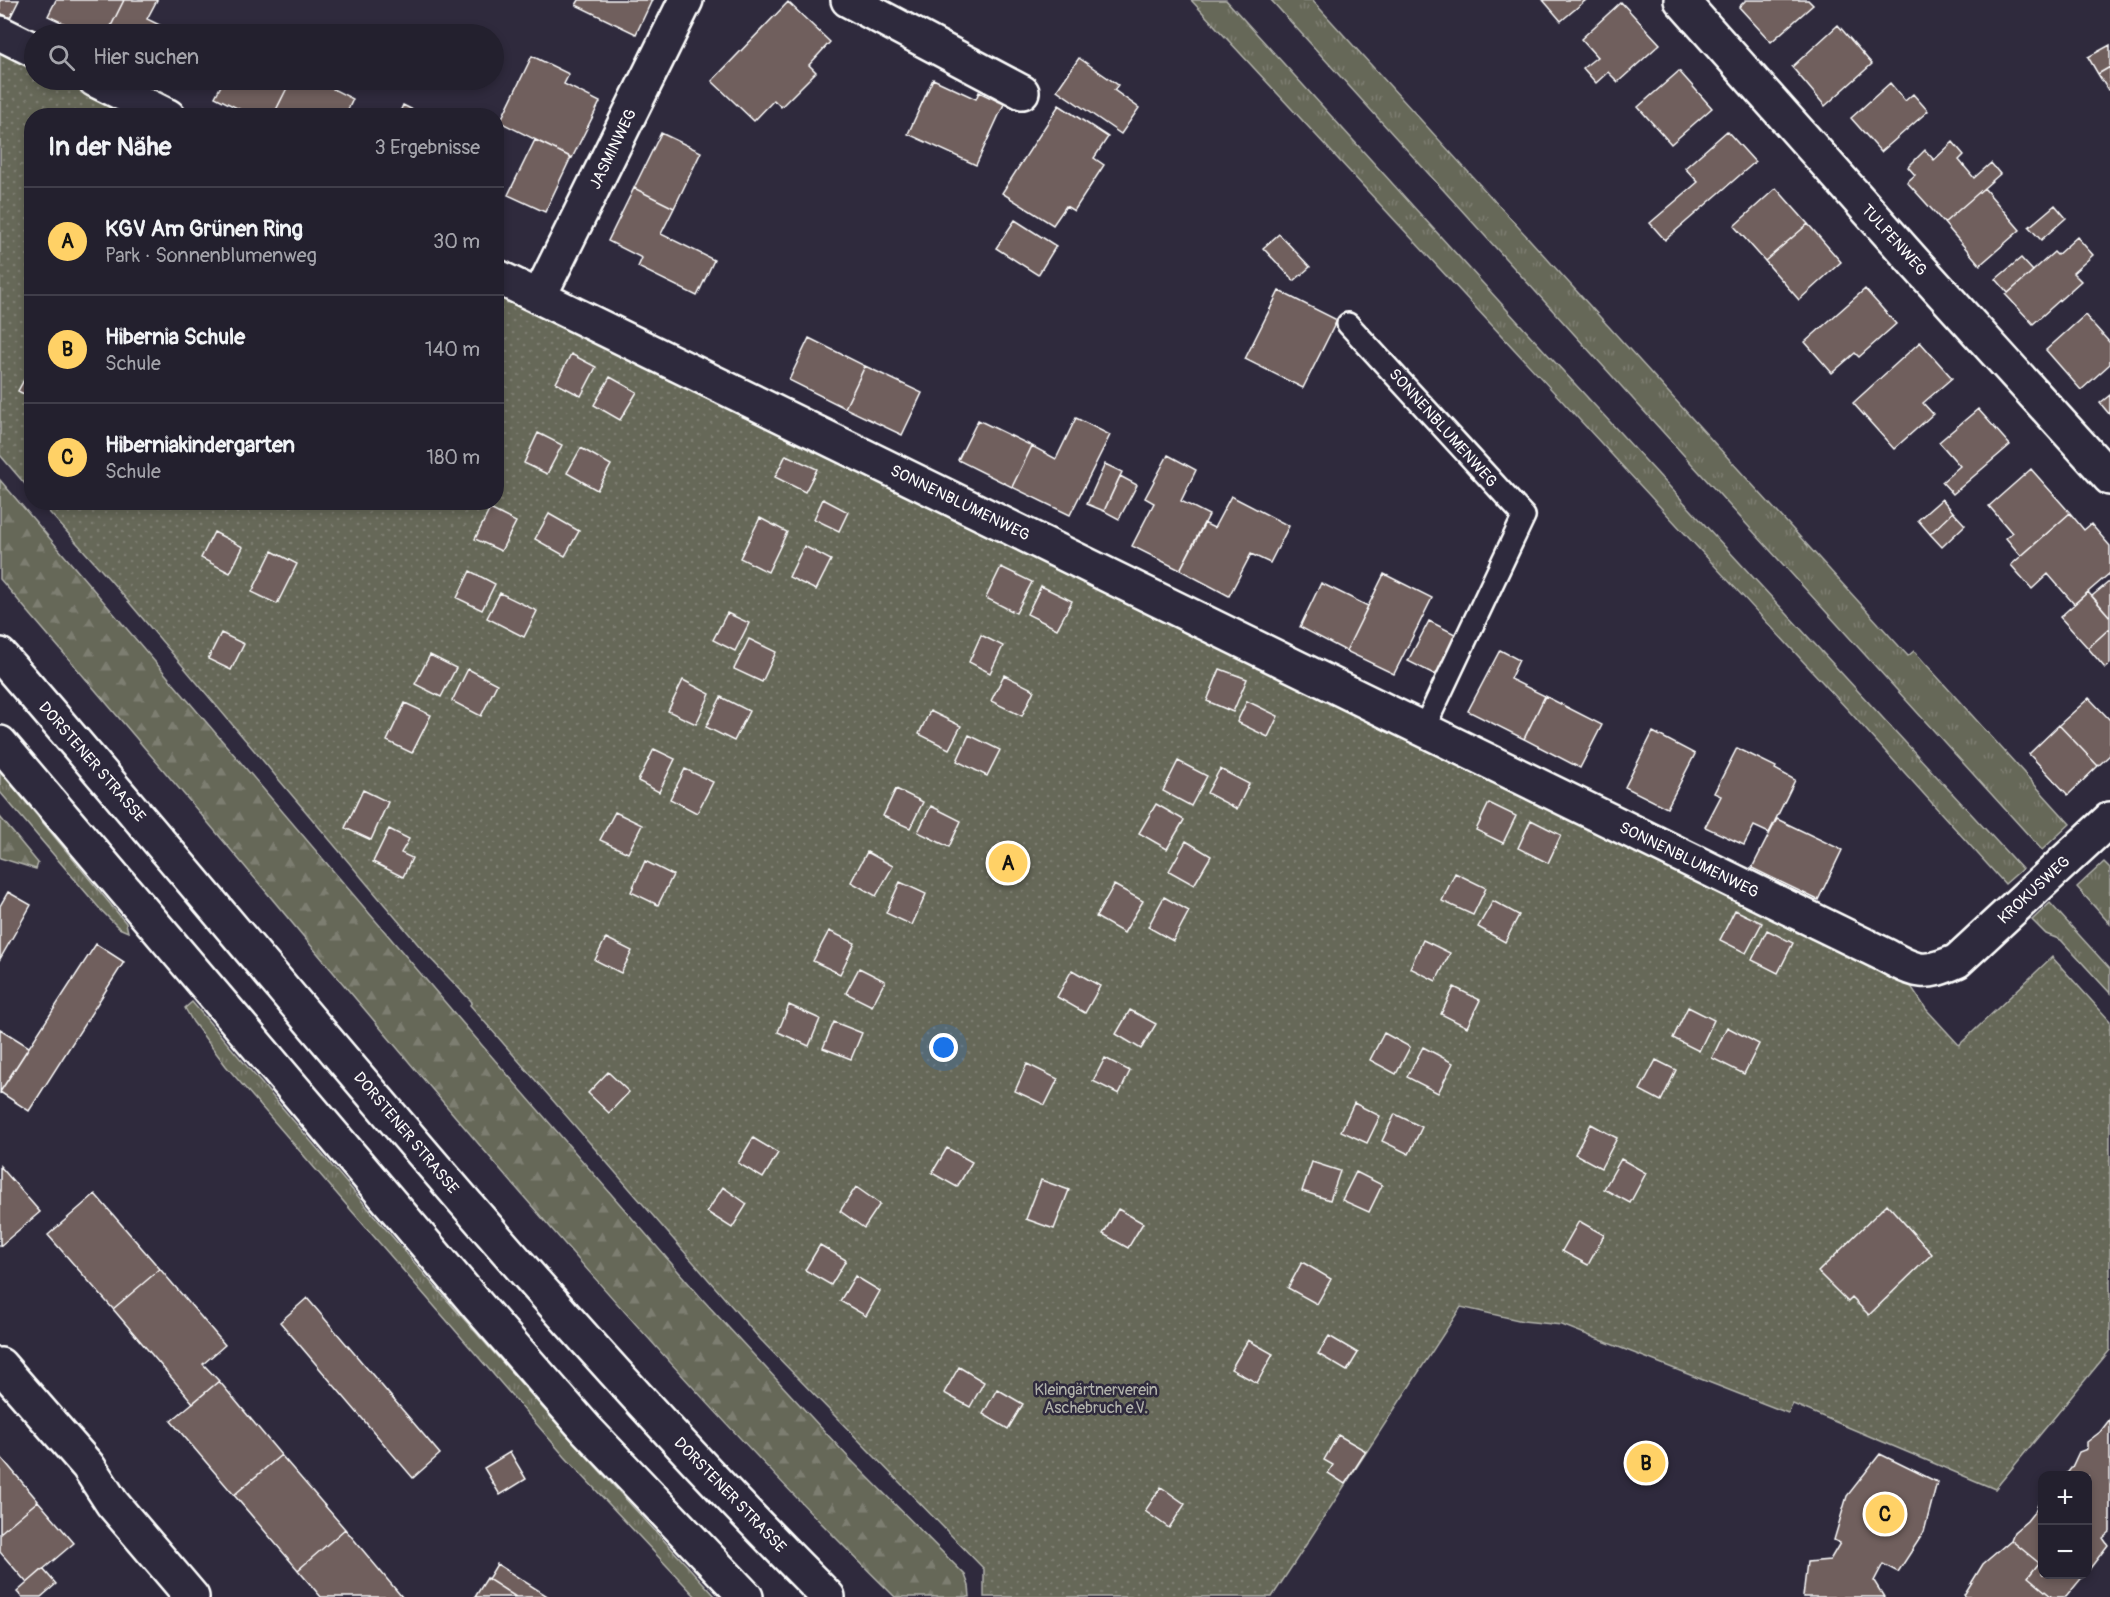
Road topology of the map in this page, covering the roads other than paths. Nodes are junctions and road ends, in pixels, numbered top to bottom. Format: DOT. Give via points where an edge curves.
graph roads {
  1 [pos="686,0"];
  2 [pos="848,0"];
  3 [pos="1681,0"];
  4 [pos="0,33"];
  5 [pos="24,45"];
  6 [pos="115,90"];
  7 [pos="1022,92"];
  8 [pos="152,108"];
  9 [pos="504,280"];
  10 [pos="540,297"];
  11 [pos="1348,324"];
  12 [pos="2110,478"];
  13 [pos="0,655"];
  14 [pos="1423,730"];
  15 [pos="0,743"];
  16 [pos="2110,819"];
  17 [pos="1958,961"];
  18 [pos="0,1365"];
  19 [pos="192,1597"];
  20 [pos="746,1597"];
  21 [pos="828,1597"];
  1 -- 10 [label="street, JASMINWEG"];
  2 -- 7 [label="street"];
  3 -- 12 [label="street, TULPENWEG"];
  4 -- 5 [label="street"];
  6 -- 8 [label="street"];
  9 -- 10 [label="street, SONNENBLUMENWEG"];
  10 -- 14 [label="street, SONNENBLUMENWEG"];
  11 -- 14 [label="lane, SONNENBLUMENWEG" via="1524,516"];
  13 -- 21 [label="street, DORSTENER STRASSE" via="476,1217 686,1450"];
  14 -- 17 [label="street, SONNENBLUMENWEG" via="1910,969 1936,970"];
  15 -- 20 [label="street" via="578,1420"];
  16 -- 17 [label="street, KROKUSWEG"];
  18 -- 19 [label="street" via="88,1466 112,1503"];
}
